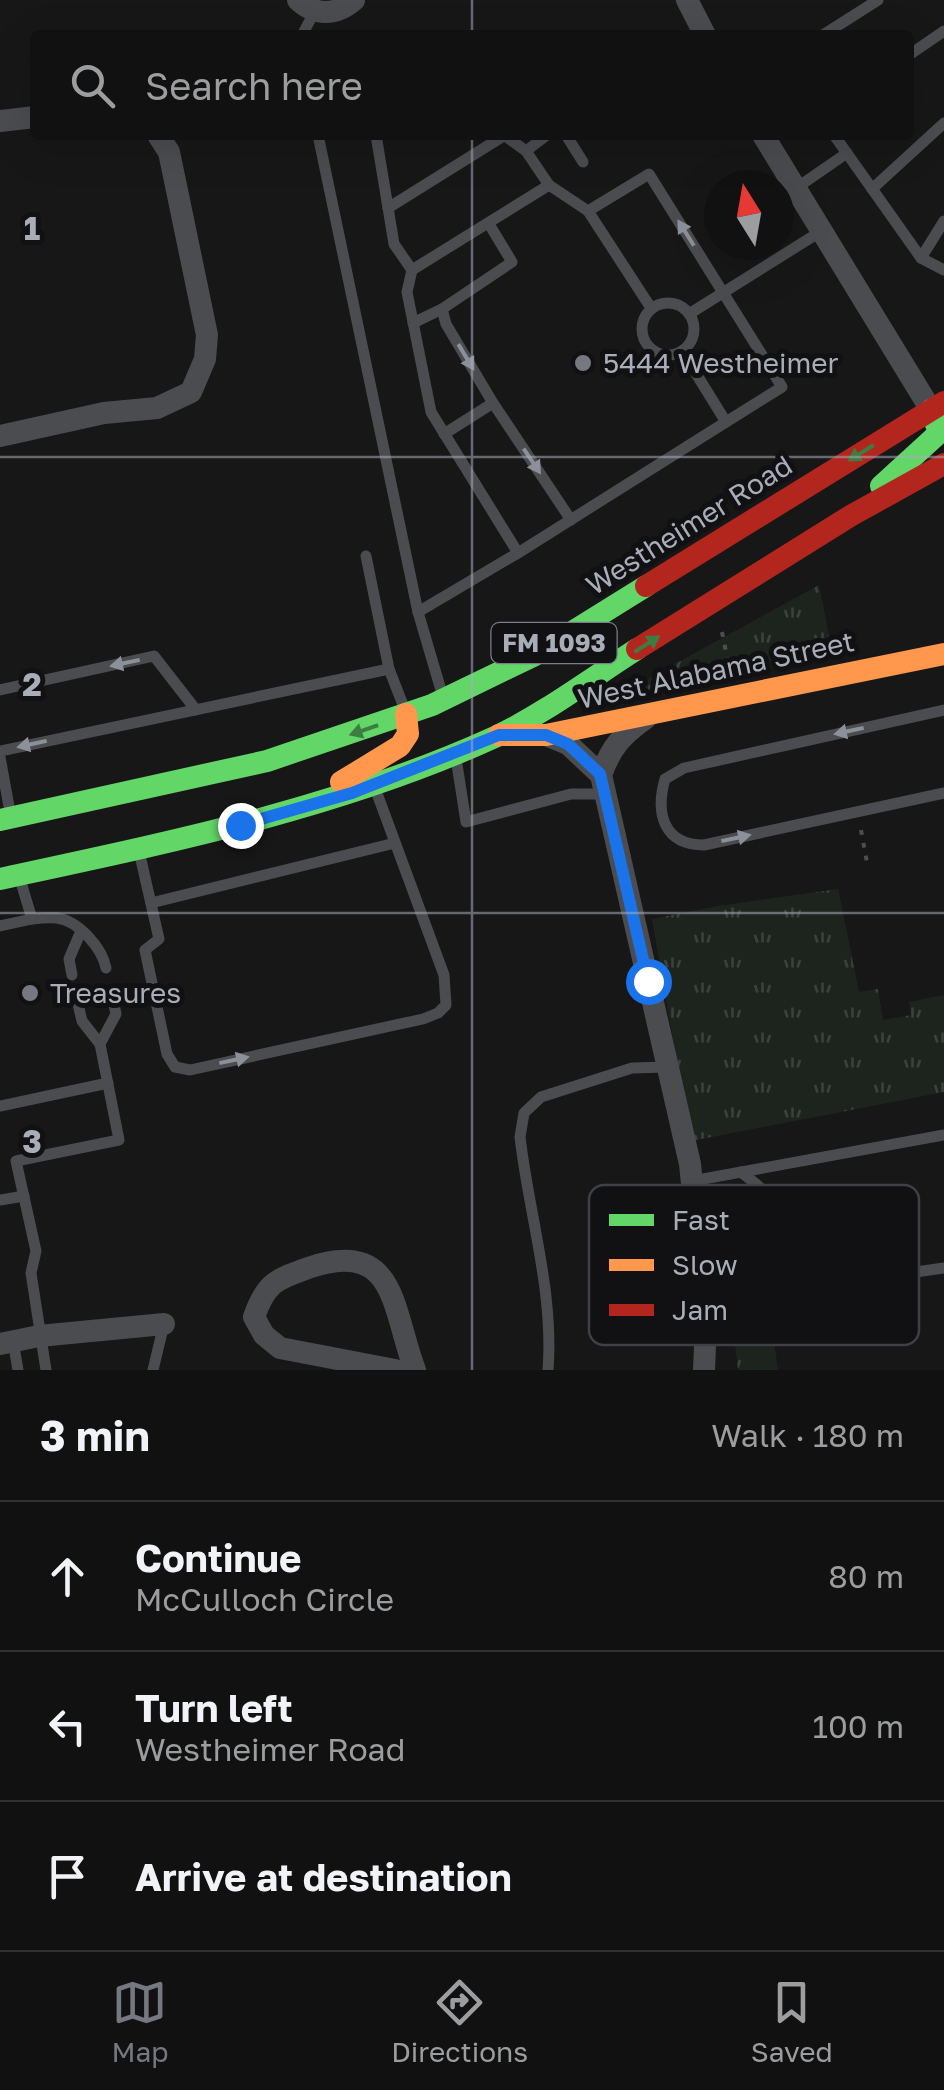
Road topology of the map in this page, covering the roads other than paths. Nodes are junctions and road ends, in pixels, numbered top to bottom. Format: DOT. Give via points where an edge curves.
graph roads {
  1 [pos="354,0"];
  2 [pos="687,0"];
  3 [pos="878,0"];
  4 [pos="306,6"];
  5 [pos="701,30"];
  6 [pos="832,30"];
  7 [pos="944,31"];
  8 [pos="914,52"];
  9 [pos="30,117"];
  10 [pos="0,122"];
  11 [pos="944,123"];
  12 [pos="161,140"];
  13 [pos="319,140"];
  14 [pos="377,140"];
  15 [pos="496,140"];
  16 [pos="511,140"];
  17 [pos="540,140"];
  18 [pos="569,140"];
  19 [pos="766,140"];
  20 [pos="837,140"];
  21 [pos="526,151"];
  22 [pos="846,154"];
  23 [pos="583,162"];
  24 [pos="778,170"];
  25 [pos="549,185"];
  26 [pos="872,189"];
  27 [pos="794,190"];
  28 [pos="794,200"];
  29 [pos="388,208"];
  30 [pos="588,212"];
  31 [pos="944,220"];
  32 [pos="488,224"];
  33 [pos="823,230"];
  34 [pos="921,258"];
  35 [pos="412,270"];
  36 [pos="944,270"];
  37 [pos="723,292"];
  38 [pos="651,308"];
  39 [pos="442,309"];
  40 [pos="689,314"];
  41 [pos="413,323"];
  42 [pos="682,351"];
  43 [pos="493,402"];
  44 [pos="937,406"];
  45 [pos="726,422"];
  46 [pos="444,434"];
  47 [pos="0,436"];
  48 [pos="944,464"];
  49 [pos="852,516"];
  50 [pos="571,520"];
  51 [pos="518,553"];
  52 [pos="366,556"];
  53 [pos="418,612"];
  54 [pos="944,654"];
  55 [pos="389,670"];
  56 [pos="0,690"];
  57 [pos="444,699"];
  58 [pos="196,710"];
  59 [pos="944,710"];
  60 [pos="406,714"];
  61 [pos="651,714"];
  62 [pos="499,735"];
  63 [pos="546,735"];
  64 [pos="0,754"];
  65 [pos="455,754"];
  66 [pos="602,784"];
  67 [pos="374,785"];
  68 [pos="944,792"];
  69 [pos="302,807"];
  70 [pos="6,818"];
  71 [pos="395,843"];
  72 [pos="138,846"];
  73 [pos="10,877"];
  74 [pos="151,903"];
  75 [pos="32,919"];
  76 [pos="0,926"];
  77 [pos="81,931"];
  78 [pos="106,968"];
  79 [pos="72,975"];
  80 [pos="112,995"];
  81 [pos="78,1004"];
  82 [pos="100,1044"];
  83 [pos="667,1067"];
  84 [pos="108,1083"];
  85 [pos="0,1106"];
  86 [pos="944,1135"];
  87 [pos="741,1172"];
  88 [pos="692,1181"];
  89 [pos="692,1185"];
  90 [pos="755,1185"];
  91 [pos="24,1196"];
  92 [pos="0,1200"];
  93 [pos="944,1268"];
  94 [pos="919,1272"];
  95 [pos="164,1324"];
  96 [pos="39,1336"];
  97 [pos="6,1343"];
  98 [pos="705,1345"];
  99 [pos="18,1370"];
  100 [pos="46,1370"];
  101 [pos="153,1370"];
  102 [pos="395,1370"];
  103 [pos="415,1370"];
  104 [pos="548,1370"];
  105 [pos="704,1370"];
  1 -- 4 [label="street" via="337,11"];
  2 -- 5 [label="street"];
  3 -- 6 [label="lane"];
  7 -- 8 [label="lane"];
  9 -- 10 [label="street"];
  11 -- 26 [label="lane"];
  12 -- 47 [label="street" via="207,336 191,392 156,408"];
  13 -- 53 [label="lane"];
  14 -- 29 [label="lane"];
  15 -- 29 [label="lane"];
  16 -- 21 [label="lane"];
  17 -- 21 [label="lane"];
  18 -- 23 [label="lane"];
  19 -- 24 [label="street"];
  20 -- 22 [label="lane"];
  21 -- 25 [label="lane"];
  22 -- 26 [label="lane"];
  22 -- 27 [label="lane"];
  25 -- 30 [label="lane"];
  25 -- 32 [label="lane"];
  26 -- 34 [label="lane"];
  28 -- 33 [label="street"];
  29 -- 35 [label="lane" via="394,244"];
  37 -- 30 [label="lane, one-way" via="649,174"];
  30 -- 38 [label="lane"];
  31 -- 34 [label="lane"];
  32 -- 35 [label="lane"];
  32 -- 39 [label="lane" via="512,262"];
  33 -- 37 [label="lane"];
  33 -- 44 [label="street"];
  34 -- 36 [label="lane"];
  35 -- 41 [label="lane" via="407,292"];
  37 -- 40 [label="lane"];
  37 -- 45 [label="lane" via="782,387"];
  38 -- 40 [label="lane" via="667,302"];
  38 -- 42 [label="lane" via="642,323 644,340 656,353"];
  39 -- 41 [label="lane"];
  39 -- 43 [label="lane, one-way"];
  40 -- 42 [label="lane" via="692,338"];
  41 -- 46 [label="lane" via="432,412"];
  42 -- 45 [label="lane"];
  43 -- 46 [label="lane"];
  43 -- 50 [label="lane, one-way"];
  44 -- 49 [label="main road" via="939,433"];
  44 -- 57 [label="main road, Westheimer Road / FM 1093, one-way" via="536,654"];
  45 -- 50 [label="lane"];
  46 -- 51 [label="lane"];
  48 -- 49 [label="main road, FM 1093"];
  62 -- 49 [label="main road, FM 1093, one-way"];
  50 -- 51 [label="lane"];
  51 -- 53 [label="lane"];
  52 -- 55 [label="lane"];
  53 -- 57 [label="lane"];
  54 -- 61 [label="main road, West Alabama Street"];
  55 -- 58 [label="lane"];
  55 -- 60 [label="lane"];
  58 -- 56 [label="lane, one-way" via="154,656"];
  57 -- 60 [label="main road, Westheimer Road / FM 1093"];
  58 -- 64 [label="lane, one-way"];
  59 -- 68 [label="lane, one-way" via="684,768 664,779 660,796 669,833 684,845 704,845"];
  60 -- 69 [label="main road" via="408,734 400,746"];
  60 -- 70 [label="main road, Westheimer Road / FM 1093, one-way" via="267,761"];
  61 -- 63 [label="main road, West Alabama Street"];
  61 -- 66 [label="street" via="609,750"];
  62 -- 63 [label="main road, West Alabama Street"];
  62 -- 65 [label="main road, FM 1093"];
  63 -- 66 [label="street" via="568,744"];
  64 -- 70 [label="lane"];
  65 -- 66 [label="lane" via="466,822"];
  65 -- 67 [label="main road, FM 1093"];
  66 -- 83 [label="street"];
  67 -- 69 [label="main road, FM 1093"];
  67 -- 71 [label="lane"];
  69 -- 72 [label="main road, FM 1093"];
  71 -- 74 [label="lane"];
  74 -- 71 [label="lane, one-way" via="159,939 146,950 162,1033 180,1069 433,1015 447,1002 444,974"];
  72 -- 73 [label="main road, FM 1093"];
  72 -- 74 [label="lane"];
  73 -- 75 [label="lane"];
  75 -- 76 [label="lane"];
  75 -- 77 [label="lane" via="60,918"];
  77 -- 78 [label="lane" via="104,954"];
  77 -- 79 [label="lane" via="69,959"];
  80 -- 82 [label="lane" via="116,1014"];
  81 -- 82 [label="lane"];
  82 -- 84 [label="lane"];
  83 -- 88 [label="street"];
  83 -- 104 [label="lane" via="632,1068 542,1097 524,1113 520,1137 547,1296"];
  84 -- 85 [label="lane"];
  84 -- 91 [label="lane" via="118,1140 16,1161"];
  86 -- 87 [label="lane"];
  87 -- 88 [label="lane"];
  87 -- 90 [label="lane"];
  88 -- 89 [label="street"];
  91 -- 92 [label="lane"];
  91 -- 96 [label="lane" via="36,1252 31,1274"];
  93 -- 94 [label="lane"];
  95 -- 96 [label="street"];
  95 -- 101 [label="lane"];
  96 -- 97 [label="street"];
  96 -- 100 [label="lane"];
  97 -- 99 [label="lane"];
  98 -- 105 [label="street"];
  102 -- 103 [label="street" via="280,1348 254,1317 262,1292 278,1278 322,1263 360,1260 391,1290"];
}
